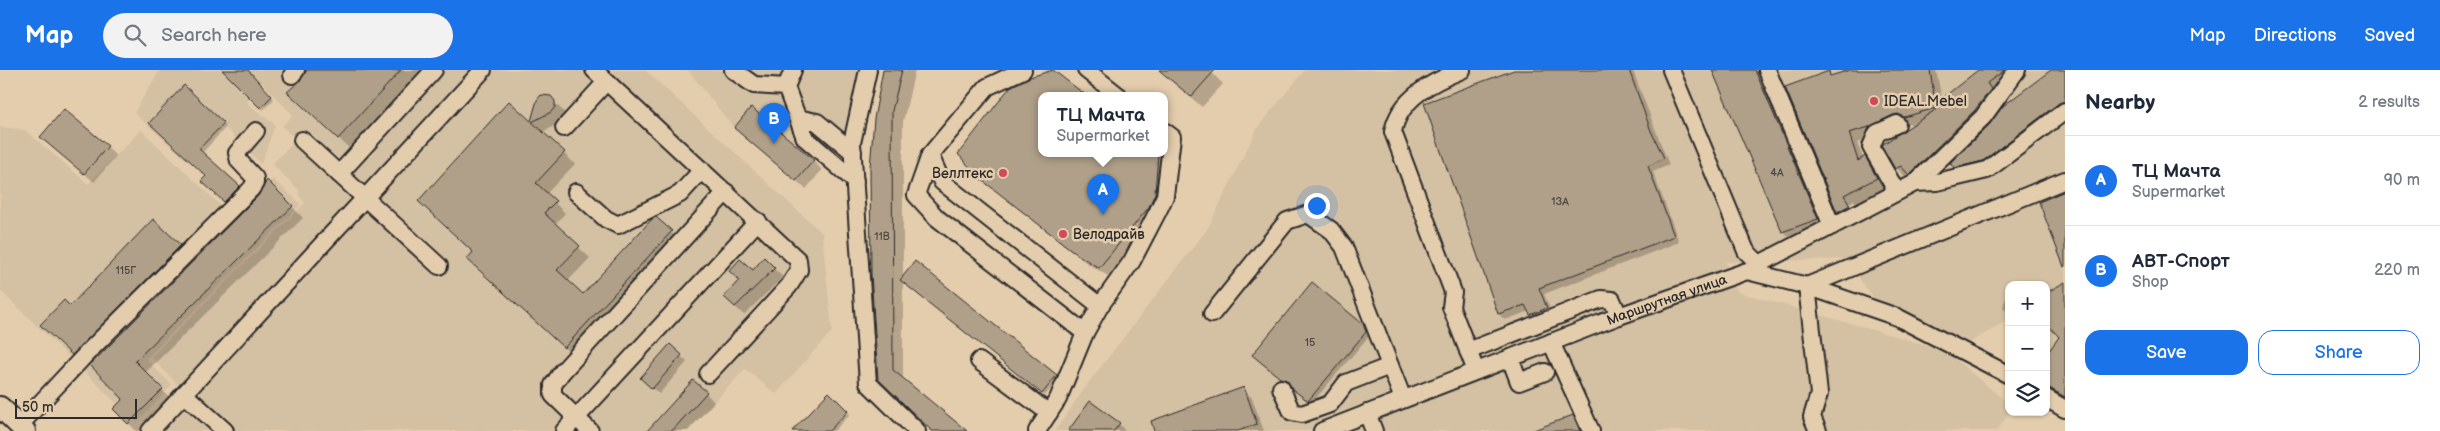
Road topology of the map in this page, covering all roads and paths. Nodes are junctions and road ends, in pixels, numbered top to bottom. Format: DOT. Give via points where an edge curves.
graph roads {
  1 [pos="434,70"];
  2 [pos="483,70"];
  3 [pos="594,70"];
  4 [pos="733,70"];
  5 [pos="793,70"];
  6 [pos="868,70"];
  7 [pos="1023,70"];
  8 [pos="1086,70"];
  9 [pos="1462,70"];
  10 [pos="1671,70"];
  11 [pos="1767,70"];
  12 [pos="2017,70"];
  13 [pos="606,82"];
  14 [pos="786,87"];
  15 [pos="1114,92"];
  16 [pos="2065,111"];
  17 [pos="797,118"];
  18 [pos="1897,124"];
  19 [pos="564,128"];
  20 [pos="256,132"];
  21 [pos="1168,134"];
  22 [pos="302,140"];
  23 [pos="853,152"];
  24 [pos="930,154"];
  25 [pos="702,170"];
  26 [pos="339,174"];
  27 [pos="2065,180"];
  28 [pos="855,181"];
  29 [pos="1916,183"];
  30 [pos="576,192"];
  31 [pos="726,192"];
  32 [pos="1897,192"];
  33 [pos="365,198"];
  34 [pos="758,221"];
  35 [pos="1832,226"];
  36 [pos="439,266"];
  37 [pos="1758,268"];
  38 [pos="1807,286"];
  39 [pos="1100,306"];
  40 [pos="1212,314"];
  41 [pos="1619,316"];
  42 [pos="1085,333"];
  43 [pos="1551,342"];
  44 [pos="1468,351"];
  45 [pos="1510,358"];
  46 [pos="979,361"];
  47 [pos="1390,366"];
  48 [pos="1476,371"];
  49 [pos="1545,372"];
  50 [pos="2005,373"];
  51 [pos="708,374"];
  52 [pos="1281,388"];
  53 [pos="184,394"];
  54 [pos="1403,399"];
  55 [pos="2050,400"];
  56 [pos="0,407"];
  57 [pos="2065,409"];
  58 [pos="1049,413"];
  59 [pos="1367,413"];
  60 [pos="576,418"];
  61 [pos="22,428"];
  62 [pos="150,431"];
  63 [pos="226,431"];
  64 [pos="564,431"];
  65 [pos="590,431"];
  66 [pos="917,431"];
  67 [pos="1037,431"];
  68 [pos="1322,431"];
  69 [pos="1374,431"];
  70 [pos="1591,431"];
  71 [pos="1818,431"];
  1 -- 26 [label="street"];
  2 -- 33 [label="street"];
  3 -- 13 [label="street"];
  4 -- 14 [label="street" via="754,85"];
  5 -- 14 [label="street"];
  6 -- 23 [label="street" via="852,143"];
  7 -- 24 [label="street" via="988,87"];
  8 -- 15 [label="street"];
  9 -- 44 [label="street" via="1424,87 1400,115 1393,132 1453,292 1451,307"];
  10 -- 37 [label="street" via="1746,251"];
  11 -- 35 [label="street"];
  12 -- 29 [label="street" via="1983,117"];
  13 -- 19 [label="street"];
  13 -- 25 [label="street"];
  14 -- 17 [label="street"];
  16 -- 29 [label="street" via="1987,170 1937,182"];
  17 -- 23 [label="street" via="817,122"];
  17 -- 28 [label="street" via="805,138"];
  18 -- 32 [label="street" via="1877,133 1871,147"];
  20 -- 61 [label="street" via="237,153 239,161 255,178 252,189 89,351"];
  21 -- 39 [label="street" via="1172,137 1164,196 1132,261"];
  22 -- 26 [label="street"];
  23 -- 28 [label="street"];
  24 -- 39 [label="street" via="942,182"];
  24 -- 42 [label="street" via="916,195 938,218"];
  25 -- 30 [label="street" via="680,194 618,225 606,219"];
  25 -- 31 [label="street"];
  26 -- 33 [label="street"];
  27 -- 38 [label="street"];
  28 -- 66 [label="street" via="868,383"];
  29 -- 32 [label="street"];
  31 -- 34 [label="street"];
  31 -- 60 [label="street" via="553,384 553,395"];
  32 -- 35 [label="street"];
  33 -- 36 [label="street"];
  33 -- 53 [label="street"];
  34 -- 51 [label="street" via="798,260 799,270 789,286"];
  34 -- 60 [label="street"];
  35 -- 37 [label="street"];
  37 -- 38 [label="street, Маршрутная улица"];
  37 -- 41 [label="street, Маршрутная улица" via="1735,273"];
  38 -- 50 [label="street, Маршрутная улица" via="1897,318"];
  38 -- 71 [label="street" via="1819,394 1812,417"];
  39 -- 42 [label="street"];
  40 -- 47 [label="street" via="1287,221 1308,214 1331,230 1344,247"];
  41 -- 43 [label="street, Маршрутная улица"];
  41 -- 44 [label="street" via="1612,300 1601,299"];
  42 -- 58 [label="street"];
  43 -- 45 [label="street, Маршрутная улица"];
  43 -- 70 [label="street"];
  44 -- 48 [label="street"];
  45 -- 48 [label="street, Маршрутная улица"];
  45 -- 49 [label="street" via="1519,382"];
  46 -- 58 [label="street"];
  47 -- 52 [label="street" via="1346,383 1330,404 1302,414 1292,412"];
  47 -- 54 [label="street"];
  48 -- 54 [label="street, Маршрутная улица"];
  53 -- 62 [label="street"];
  53 -- 63 [label="street"];
  54 -- 59 [label="street, Маршрутная улица"];
  55 -- 57 [label="street"];
  56 -- 61 [label="main road"];
  58 -- 67 [label="street"];
  59 -- 68 [label="street, Маршрутная улица"];
  59 -- 69 [label="street"];
  60 -- 64 [label="street"];
  60 -- 65 [label="street"];
}
